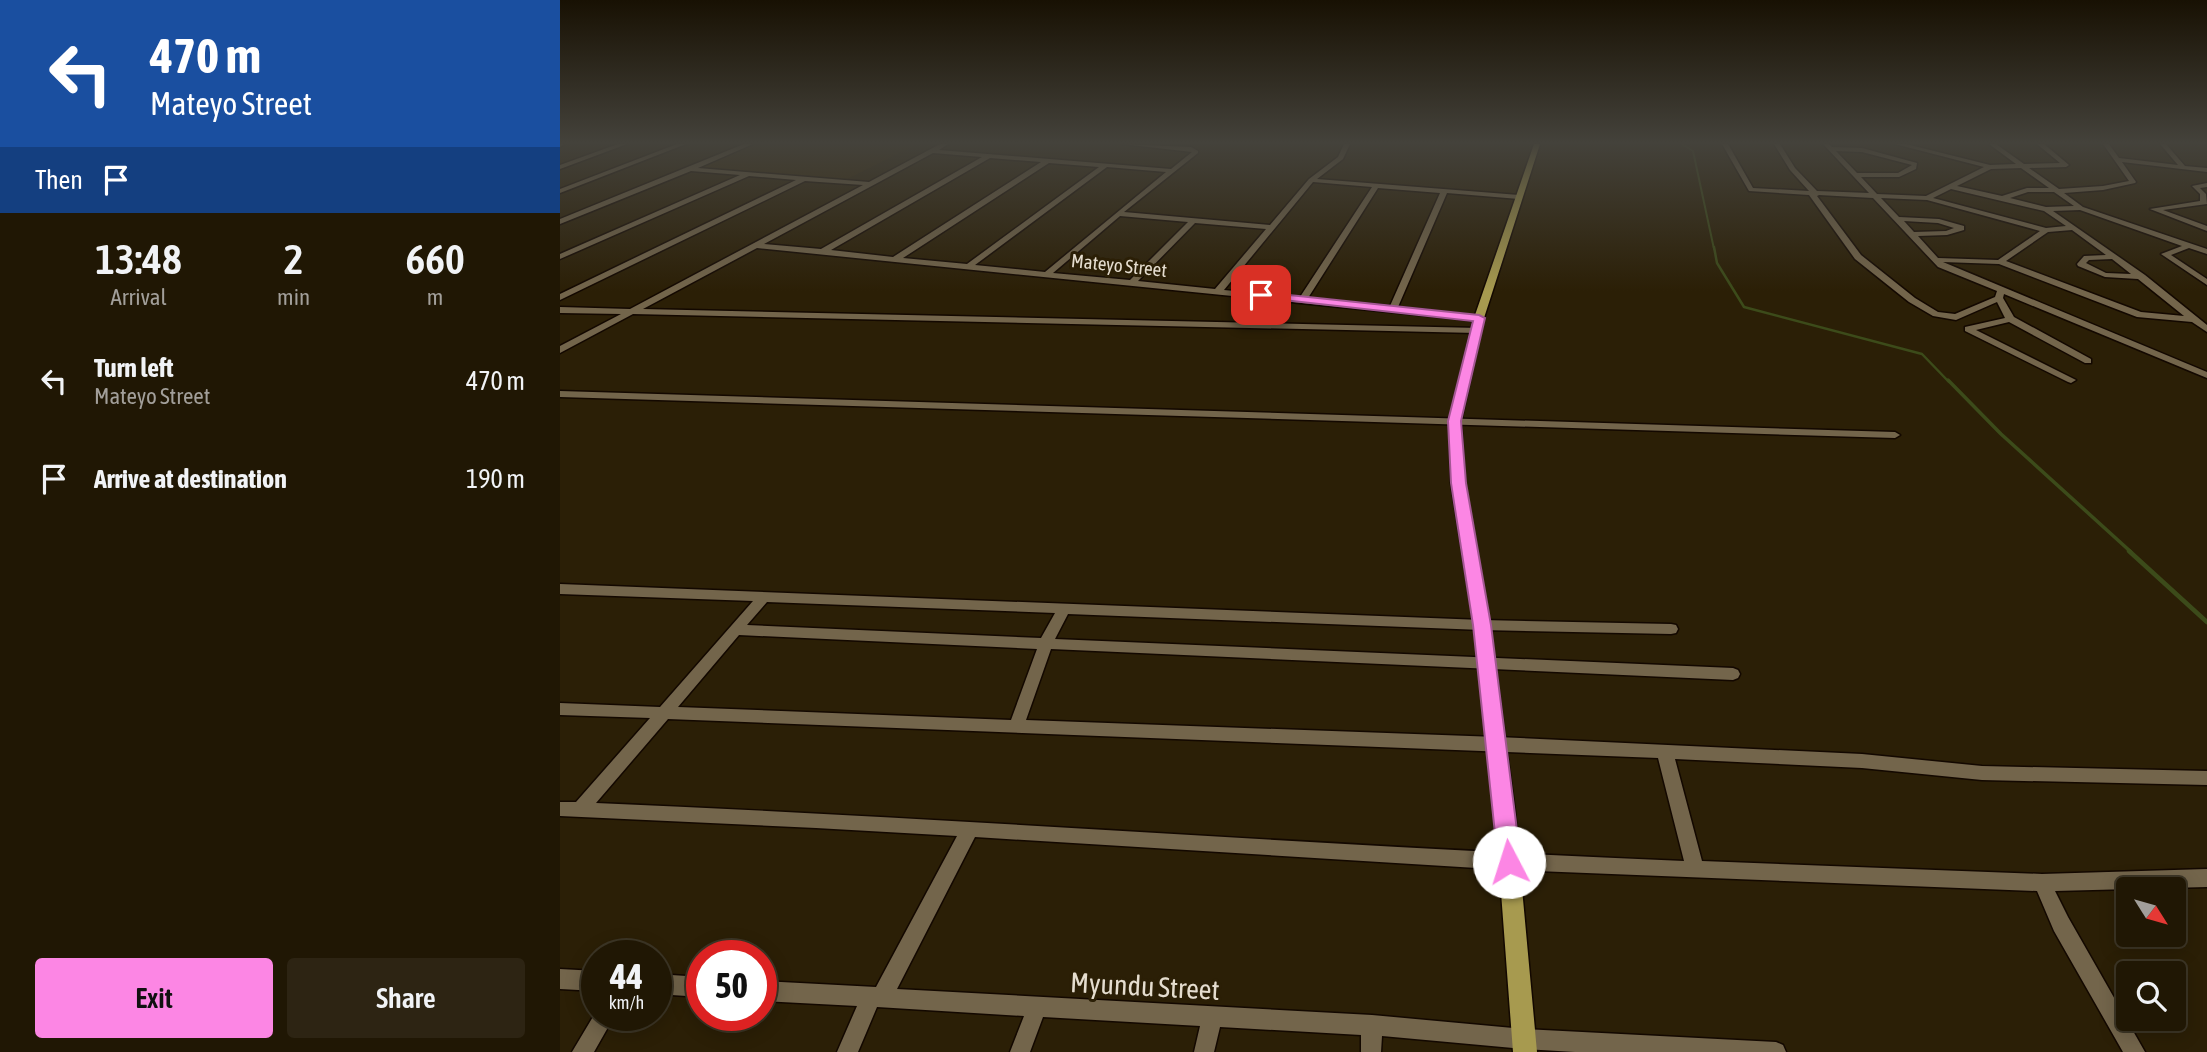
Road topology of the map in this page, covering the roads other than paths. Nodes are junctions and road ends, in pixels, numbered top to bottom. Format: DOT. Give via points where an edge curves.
graph roads {
  1 [pos="631,193"];
  2 [pos="705,193"];
  3 [pos="774,193"];
  4 [pos="852,193"];
  5 [pos="924,193"];
  6 [pos="998,193"];
  7 [pos="1069,193"];
  8 [pos="1144,193"];
  9 [pos="1300,193"];
  10 [pos="1371,193"];
  11 [pos="1443,193"];
  12 [pos="1470,193"];
  13 [pos="1520,193"];
  14 [pos="1802,193"];
  15 [pos="1874,193"];
  16 [pos="1939,193"];
  17 [pos="1977,193"];
  18 [pos="2018,193"];
  19 [pos="2059,193"];
  20 [pos="1814,194"];
  21 [pos="1877,196"];
  22 [pos="1519,197"];
  23 [pos="1927,198"];
  24 [pos="2001,199"];
  25 [pos="2205,201"];
  26 [pos="2081,208"];
  27 [pos="2046,209"];
  28 [pos="1118,214"];
  29 [pos="1898,219"];
  30 [pos="1193,221"];
  31 [pos="560,222"];
  32 [pos="1270,227"];
  33 [pos="2075,228"];
  34 [pos="2207,229"];
  35 [pos="2046,230"];
  36 [pos="1912,234"];
  37 [pos="755,244"];
  38 [pos="2190,246"];
  39 [pos="822,252"];
  40 [pos="2207,252"];
  41 [pos="560,257"];
  42 [pos="2114,257"];
  43 [pos="895,259"];
  44 [pos="1939,260"];
  45 [pos="2000,262"];
  46 [pos="970,265"];
  47 [pos="1048,273"];
  48 [pos="2142,278"];
  49 [pos="1133,282"];
  50 [pos="2207,283"];
  51 [pos="1218,291"];
  52 [pos="2000,295"];
  53 [pos="560,297"];
  54 [pos="1303,299"];
  55 [pos="1394,309"];
  56 [pos="560,310"];
  57 [pos="626,312"];
  58 [pos="2010,319"];
  59 [pos="2194,319"];
  60 [pos="1478,324"];
  61 [pos="2207,329"];
  62 [pos="560,350"];
  63 [pos="2088,360"];
  64 [pos="2207,375"];
  65 [pos="2071,380"];
  66 [pos="560,394"];
  67 [pos="1455,421"];
  68 [pos="1895,435"];
  69 [pos="560,589"];
  70 [pos="764,597"];
  71 [pos="1064,608"];
  72 [pos="1482,625"];
  73 [pos="1671,629"];
  74 [pos="735,630"];
  75 [pos="1046,643"];
  76 [pos="1486,664"];
  77 [pos="1733,674"];
  78 [pos="560,709"];
  79 [pos="663,713"];
  80 [pos="1016,726"];
  81 [pos="1497,744"];
  82 [pos="1665,753"];
  83 [pos="2207,778"];
  84 [pos="560,808"];
  85 [pos="580,810"];
  86 [pos="970,829"];
  87 [pos="1509,862"];
  88 [pos="1695,868"];
  89 [pos="2207,878"];
  90 [pos="2042,883"];
  91 [pos="560,979"];
  92 [pos="581,980"];
  93 [pos="777,992"];
  94 [pos="876,998"];
  95 [pos="1037,1007"];
  96 [pos="1212,1018"];
  97 [pos="1372,1025"];
  98 [pos="595,1031"];
  99 [pos="1525,1046"];
  100 [pos="582,1052"];
  101 [pos="847,1052"];
  102 [pos="1020,1052"];
  103 [pos="1204,1052"];
  104 [pos="1371,1052"];
  105 [pos="1776,1052"];
  106 [pos="2135,1052"];
  1 -- 31 [label="street"];
  2 -- 41 [label="street"];
  3 -- 53 [label="street"];
  4 -- 37 [label="street"];
  5 -- 39 [label="street"];
  6 -- 43 [label="street"];
  7 -- 46 [label="street"];
  8 -- 28 [label="street"];
  9 -- 32 [label="street"];
  10 -- 54 [label="street"];
  11 -- 55 [label="street"];
  12 -- 22 [label="street"];
  13 -- 22 [label="main road"];
  14 -- 20 [label="street"];
  15 -- 21 [label="street"];
  16 -- 23 [label="street"];
  17 -- 24 [label="street"];
  18 -- 24 [label="street"];
  19 -- 26 [label="street"];
  20 -- 21 [label="street"];
  20 -- 52 [label="street" via="1858,257 1936,314 1956,317"];
  21 -- 23 [label="street"];
  21 -- 29 [label="street"];
  22 -- 60 [label="main road"];
  23 -- 35 [label="street"];
  24 -- 27 [label="street"];
  25 -- 34 [label="street" via="2154,209"];
  26 -- 27 [label="street"];
  26 -- 38 [label="street"];
  27 -- 33 [label="street"];
  28 -- 30 [label="street"];
  28 -- 47 [label="street"];
  29 -- 36 [label="street"];
  29 -- 36 [label="street" via="1961,228"];
  30 -- 32 [label="street"];
  30 -- 49 [label="street"];
  32 -- 51 [label="street"];
  33 -- 35 [label="street"];
  33 -- 42 [label="street"];
  35 -- 45 [label="street"];
  36 -- 44 [label="street"];
  37 -- 39 [label="street, Mateyo Street"];
  37 -- 57 [label="street"];
  38 -- 40 [label="street"];
  38 -- 50 [label="street" via="2165,254"];
  39 -- 43 [label="street, Mateyo Street"];
  42 -- 48 [label="street"];
  42 -- 48 [label="street" via="2087,258 2081,264 2105,275"];
  43 -- 46 [label="street, Mateyo Street"];
  44 -- 45 [label="street"];
  44 -- 52 [label="street"];
  45 -- 59 [label="street" via="2140,315"];
  46 -- 47 [label="street, Mateyo Street"];
  47 -- 49 [label="street, Mateyo Street"];
  48 -- 59 [label="street"];
  49 -- 51 [label="street, Mateyo Street"];
  51 -- 54 [label="street, Mateyo Street"];
  52 -- 58 [label="street"];
  52 -- 64 [label="street"];
  54 -- 55 [label="street, Mateyo Street"];
  55 -- 60 [label="street, Mateyo Street"];
  56 -- 57 [label="street"];
  57 -- 60 [label="street"];
  57 -- 62 [label="street"];
  58 -- 63 [label="street"];
  58 -- 65 [label="street" via="1968,329"];
  59 -- 61 [label="street"];
  60 -- 67 [label="main road"];
  66 -- 67 [label="street"];
  67 -- 68 [label="street"];
  67 -- 72 [label="main road" via="1458,483"];
  69 -- 70 [label="street"];
  70 -- 71 [label="street"];
  70 -- 74 [label="street"];
  71 -- 72 [label="street"];
  71 -- 75 [label="street"];
  72 -- 73 [label="street"];
  72 -- 76 [label="main road"];
  74 -- 75 [label="street"];
  74 -- 79 [label="street"];
  75 -- 76 [label="street"];
  75 -- 80 [label="street"];
  76 -- 77 [label="street"];
  76 -- 81 [label="main road"];
  78 -- 79 [label="street"];
  79 -- 80 [label="street"];
  79 -- 85 [label="street"];
  80 -- 81 [label="street"];
  81 -- 82 [label="street"];
  81 -- 87 [label="main road"];
  82 -- 83 [label="street" via="1862,761 1982,774"];
  82 -- 88 [label="street"];
  84 -- 85 [label="street"];
  85 -- 86 [label="street"];
  86 -- 87 [label="street"];
  86 -- 94 [label="street"];
  87 -- 88 [label="street"];
  87 -- 99 [label="main road"];
  88 -- 90 [label="street"];
  89 -- 90 [label="street"];
  90 -- 106 [label="street"];
  91 -- 92 [label="street"];
  93 -- 94 [label="street, Myundu Street"];
  94 -- 95 [label="street, Myundu Street"];
  94 -- 101 [label="street"];
  95 -- 96 [label="street, Myundu Street"];
  95 -- 102 [label="street"];
  96 -- 97 [label="street, Myundu Street"];
  96 -- 103 [label="street"];
  97 -- 99 [label="street, Myundu Street"];
  97 -- 104 [label="street"];
  98 -- 100 [label="street"];
  99 -- 105 [label="street, Myundu Street"];
}
